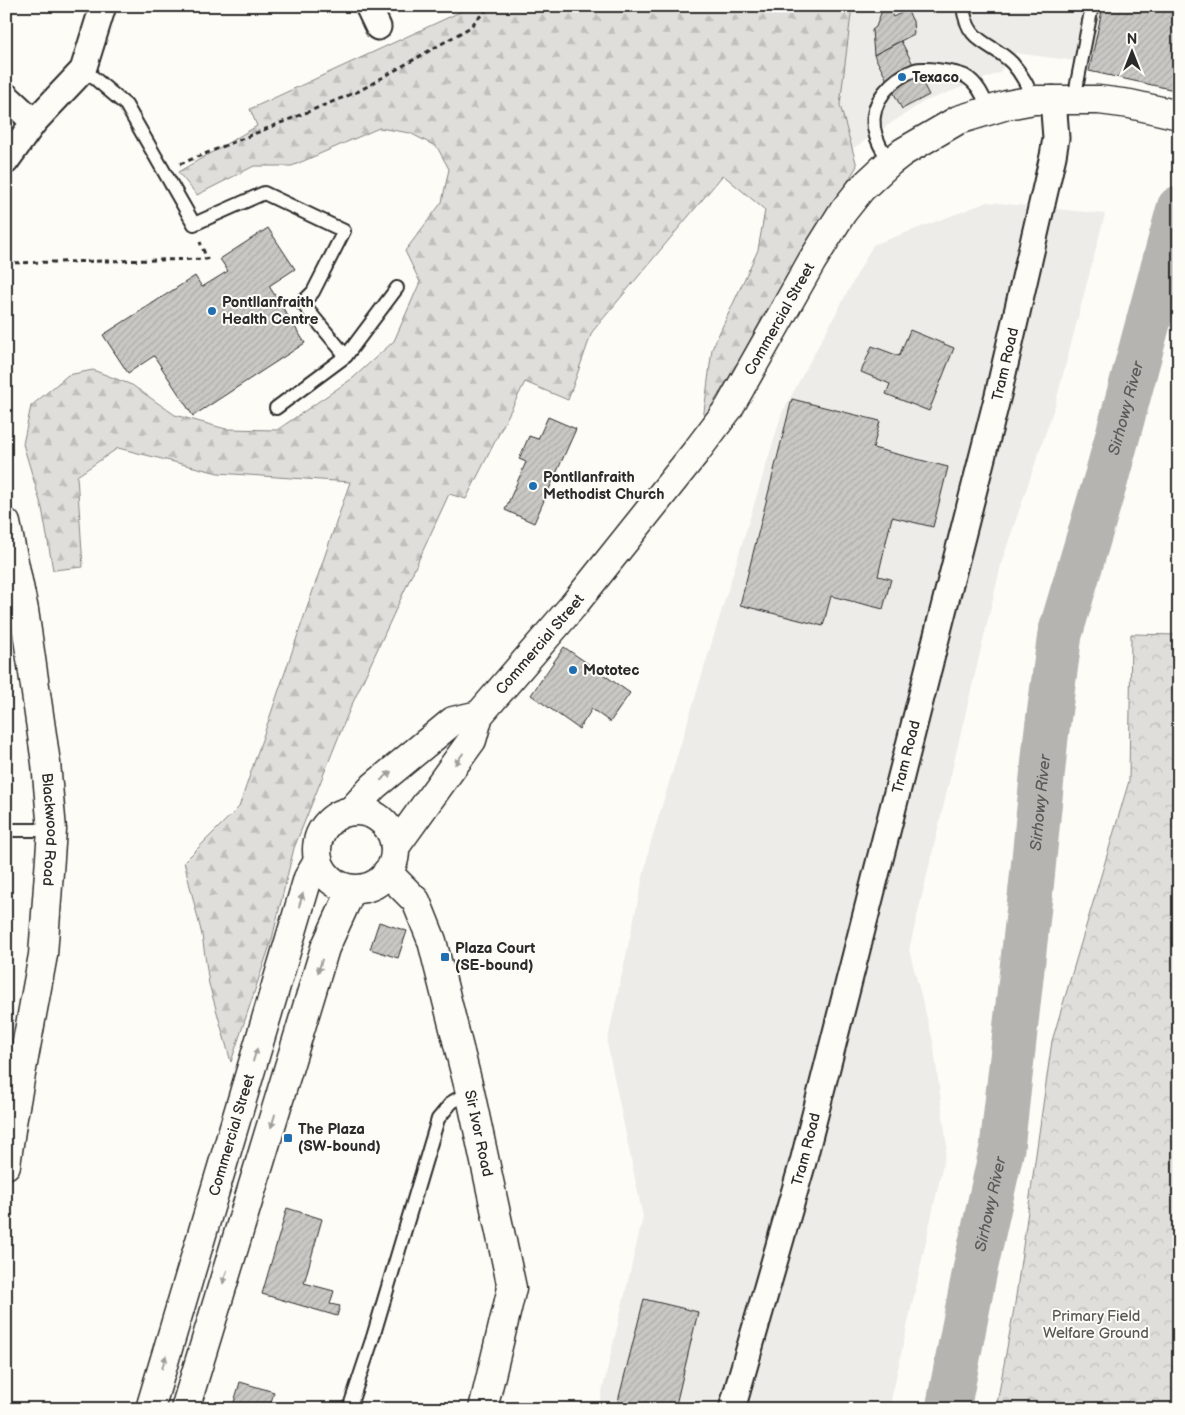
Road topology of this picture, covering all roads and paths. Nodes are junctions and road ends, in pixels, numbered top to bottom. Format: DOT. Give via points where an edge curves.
graph roads {
  1 [pos="103,6"];
  2 [pos="490,6"];
  3 [pos="964,6"];
  4 [pos="1092,6"];
  5 [pos="83,70"];
  6 [pos="6,96"];
  7 [pos="1054,100"];
  8 [pos="989,110"];
  9 [pos="1178,114"];
  10 [pos="34,122"];
  11 [pos="6,161"];
  12 [pos="890,162"];
  13 [pos="163,171"];
  14 [pos="194,224"];
  15 [pos="6,263"];
  16 [pos="397,288"];
  17 [pos="346,356"];
  18 [pos="276,408"];
  19 [pos="6,523"];
  20 [pos="479,715"];
  21 [pos="351,811"];
  22 [pos="6,830"];
  23 [pos="52,830"];
  24 [pos="395,847"];
  25 [pos="318,862"];
  26 [pos="388,872"];
  27 [pos="352,889"];
  28 [pos="470,1092"];
  29 [pos="9,1123"];
  30 [pos="6,1164"];
  31 [pos="150,1409"];
  32 [pos="185,1409"];
  33 [pos="349,1409"];
  34 [pos="483,1409"];
  35 [pos="732,1409"];
  1 -- 5 [label="street"];
  2 -- 13 [label="path" via="469,28 359,91"];
  3 -- 7 [label="lane" via="972,35"];
  4 -- 7 [label="lane"];
  5 -- 10 [label="street"];
  5 -- 13 [label="lane" via="126,105"];
  6 -- 10 [label="street"];
  7 -- 8 [label="main road, Commercial Street"];
  7 -- 9 [label="main road, Commercial Street" via="1099,100"];
  7 -- 35 [label="street, Tram Road" via="1056,138 1053,156 998,395 803,1162"];
  8 -- 12 [label="main road, Commercial Street" via="958,120"];
  8 -- 12 [label="lane" via="977,87 965,76 916,69 889,84 874,112 873,127 878,144"];
  10 -- 11 [label="street"];
  12 -- 20 [label="main road, Commercial Street" via="861,189 842,213 729,408 578,599"];
  13 -- 14 [label="lane"];
  14 -- 15 [label="path" via="207,259"];
  14 -- 17 [label="lane" via="264,193 344,231 314,292 302,303"];
  16 -- 17 [label="lane"];
  17 -- 18 [label="lane"];
  19 -- 23 [label="main road, Blackwood Road" via="24,610 46,763"];
  21 -- 20 [label="main road, Commercial Street, one-way" via="374,786 453,721"];
  20 -- 24 [label="main road, Commercial Street, one-way" via="472,740"];
  21 -- 24 [label="main road" via="369,813 381,820 391,833"];
  21 -- 25 [label="main road, Commercial Street" via="337,815 326,824 316,848"];
  22 -- 23 [label="lane"];
  23 -- 29 [label="main road, Blackwood Road" via="43,955"];
  24 -- 26 [label="main road, Commercial Street" via="394,860"];
  25 -- 27 [label="main road" via="324,874 339,885"];
  31 -- 25 [label="main road, Commercial Street, one-way" via="308,878"];
  26 -- 27 [label="main road" via="378,882"];
  26 -- 28 [label="main road, Sir Ivor Road" via="416,901 432,941"];
  27 -- 32 [label="main road, one-way" via="325,948"];
  28 -- 33 [label="lane" via="452,1102 438,1119"];
  28 -- 34 [label="main road, Sir Ivor Road" via="512,1288"];
  29 -- 30 [label="main road, Blackwood Road"];
}
